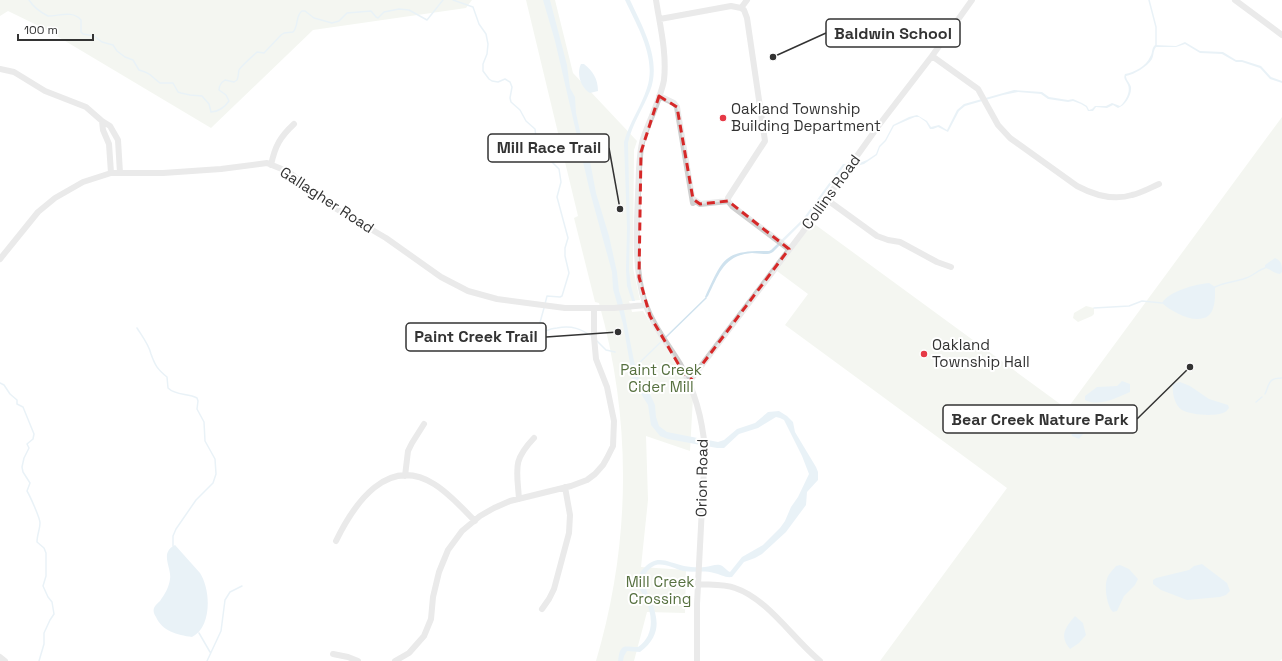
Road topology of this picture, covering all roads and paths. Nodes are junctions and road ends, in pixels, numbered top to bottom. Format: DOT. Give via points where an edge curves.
graph roads {
  1 [pos="656,0"];
  2 [pos="747,0"];
  3 [pos="972,0"];
  4 [pos="1235,0"];
  5 [pos="741,8"];
  6 [pos="660,19"];
  7 [pos="1282,35"];
  8 [pos="932,56"];
  9 [pos="0,69"];
  10 [pos="659,96"];
  11 [pos="102,121"];
  12 [pos="294,124"];
  13 [pos="271,165"];
  14 [pos="111,173"];
  15 [pos="120,173"];
  16 [pos="1159,184"];
  17 [pos="826,199"];
  18 [pos="728,201"];
  19 [pos="789,249"];
  20 [pos="0,259"];
  21 [pos="951,267"];
  22 [pos="646,305"];
  23 [pos="594,309"];
  24 [pos="689,382"];
  25 [pos="424,424"];
  26 [pos="534,438"];
  27 [pos="405,476"];
  28 [pos="565,487"];
  29 [pos="519,499"];
  30 [pos="474,521"];
  31 [pos="336,542"];
  32 [pos="698,584"];
  33 [pos="542,609"];
  34 [pos="333,654"];
  35 [pos="0,657"];
  36 [pos="5,661"];
  37 [pos="358,661"];
  38 [pos="395,661"];
  39 [pos="697,661"];
  40 [pos="820,661"];
  1 -- 6 [label="street, Orion Road"];
  2 -- 5 [label="street"];
  3 -- 8 [label="street, Collins Road"];
  4 -- 7 [label="street"];
  5 -- 6 [label="street" via="731,6"];
  5 -- 18 [label="street" via="747,18 766,141"];
  6 -- 10 [label="street, Orion Road" via="665,62 664,81"];
  8 -- 16 [label="street" via="978,88 998,125 1010,138 1087,192 1116,198 1132,196"];
  8 -- 17 [label="street, Collins Road"];
  9 -- 11 [label="street" via="14,72 49,93 86,107"];
  10 -- 18 [label="street" via="677,107 693,201 700,204"];
  10 -- 22 [label="street, Orion Road" via="643,138 639,169 639,277"];
  11 -- 14 [label="street" via="109,144"];
  11 -- 15 [label="street" via="110,126 118,140"];
  12 -- 13 [label="street" via="278,142"];
  13 -- 15 [label="street, Gallagher Road" via="157,174"];
  13 -- 23 [label="street, Gallagher Road" via="288,172 328,204 386,238 441,277 468,291 497,299"];
  14 -- 15 [label="street, Gallagher Road"];
  14 -- 20 [label="street, Gallagher Road" via="83,182 55,198 38,212"];
  17 -- 19 [label="street, Collins Road"];
  17 -- 21 [label="street" via="877,236 900,242"];
  18 -- 19 [label="street"];
  19 -- 24 [label="street, Collins Road"];
  22 -- 23 [label="street, Gallagher Road"];
  22 -- 24 [label="street, Orion Road"];
  23 -- 28 [label="street" via="596,359 611,405 614,421 613,446 595,474 587,480"];
  24 -- 32 [label="street, Orion Road" via="697,400 705,448"];
  25 -- 27 [label="street" via="408,451"];
  26 -- 29 [label="street" via="518,458"];
  27 -- 30 [label="street" via="420,477 434,484"];
  27 -- 31 [label="street" via="385,480 369,491 346,521"];
  28 -- 29 [label="street"];
  28 -- 33 [label="street" via="570,516 569,533 554,589"];
  29 -- 30 [label="street" via="494,508"];
  30 -- 38 [label="street" via="462,531 448,550 439,572 431,619 424,636 409,654"];
  32 -- 39 [label="street, Orion Road"];
  32 -- 40 [label="street" via="733,587 751,595"];
  34 -- 37 [label="street"];
  35 -- 36 [label="street"];
}
